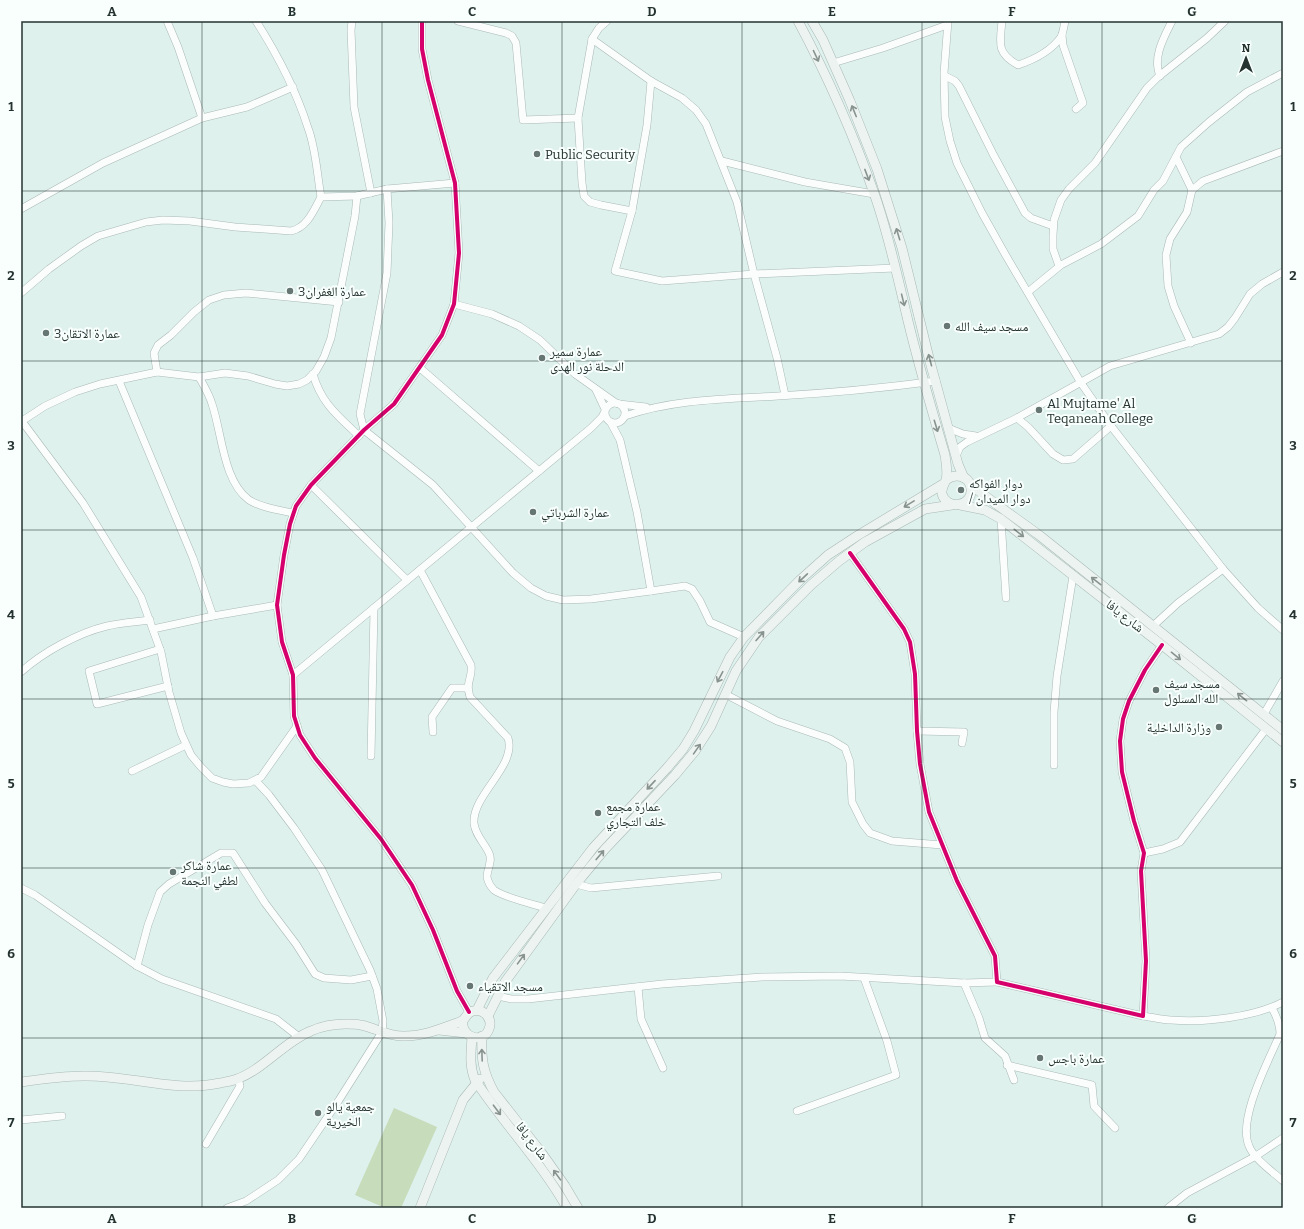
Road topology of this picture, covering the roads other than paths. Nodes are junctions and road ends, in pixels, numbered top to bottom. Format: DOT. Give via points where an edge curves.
graph roads {
  1 [pos="167,21"];
  2 [pos="256,21"];
  3 [pos="352,21"];
  4 [pos="422,21"];
  5 [pos="458,21"];
  6 [pos="607,21"];
  7 [pos="798,21"];
  8 [pos="812,21"];
  9 [pos="1002,21"];
  10 [pos="1065,21"];
  11 [pos="1172,21"];
  12 [pos="1225,21"];
  13 [pos="947,23"];
  14 [pos="1062,36"];
  15 [pos="592,39"];
  16 [pos="833,64"];
  17 [pos="1283,73"];
  18 [pos="944,76"];
  19 [pos="1160,76"];
  20 [pos="651,81"];
  21 [pos="292,87"];
  22 [pos="1076,109"];
  23 [pos="202,118"];
  24 [pos="578,118"];
  25 [pos="1283,151"];
  26 [pos="1176,157"];
  27 [pos="722,161"];
  28 [pos="455,182"];
  29 [pos="387,189"];
  30 [pos="1192,190"];
  31 [pos="371,193"];
  32 [pos="874,194"];
  33 [pos="357,196"];
  34 [pos="321,197"];
  35 [pos="21,209"];
  36 [pos="632,211"];
  37 [pos="1053,226"];
  38 [pos="1059,266"];
  39 [pos="895,268"];
  40 [pos="1283,272"];
  41 [pos="754,274"];
  42 [pos="1028,292"];
  43 [pos="21,293"];
  44 [pos="339,302"];
  45 [pos="454,304"];
  46 [pos="1191,343"];
  47 [pos="420,368"];
  48 [pos="157,372"];
  49 [pos="313,374"];
  50 [pos="199,377"];
  51 [pos="119,381"];
  52 [pos="936,381"];
  53 [pos="924,383"];
  54 [pos="1081,383"];
  55 [pos="595,388"];
  56 [pos="785,395"];
  57 [pos="618,403"];
  58 [pos="656,407"];
  59 [pos="605,411"];
  60 [pos="625,417"];
  61 [pos="1017,418"];
  62 [pos="21,421"];
  63 [pos="610,423"];
  64 [pos="1111,426"];
  65 [pos="591,428"];
  66 [pos="948,428"];
  67 [pos="364,430"];
  68 [pos="359,436"];
  69 [pos="976,436"];
  70 [pos="620,440"];
  71 [pos="956,456"];
  72 [pos="539,471"];
  73 [pos="967,481"];
  74 [pos="944,482"];
  75 [pos="311,485"];
  76 [pos="956,505"];
  77 [pos="293,513"];
  78 [pos="1001,519"];
  79 [pos="471,528"];
  80 [pos="850,553"];
  81 [pos="1224,569"];
  82 [pos="420,570"];
  83 [pos="1074,576"];
  84 [pos="407,580"];
  85 [pos="651,591"];
  86 [pos="1006,598"];
  87 [pos="277,605"];
  88 [pos="374,608"];
  89 [pos="213,616"];
  90 [pos="150,620"];
  91 [pos="1153,626"];
  92 [pos="153,629"];
  93 [pos="1283,630"];
  94 [pos="744,637"];
  95 [pos="1162,645"];
  96 [pos="160,649"];
  97 [pos="21,672"];
  98 [pos="292,675"];
  99 [pos="1283,681"];
  100 [pos="168,686"];
  101 [pos="467,688"];
  102 [pos="725,694"];
  103 [pos="1264,714"];
  104 [pos="297,726"];
  105 [pos="1266,730"];
  106 [pos="1283,730"];
  107 [pos="917,731"];
  108 [pos="432,732"];
  109 [pos="1283,742"];
  110 [pos="962,743"];
  111 [pos="186,746"];
  112 [pos="370,756"];
  113 [pos="1054,766"];
  114 [pos="132,771"];
  115 [pos="256,781"];
  116 [pos="942,845"];
  117 [pos="1144,853"];
  118 [pos="718,876"];
  119 [pos="576,884"];
  120 [pos="21,888"];
  121 [pos="546,908"];
  122 [pos="137,966"];
  123 [pos="372,976"];
  124 [pos="864,978"];
  125 [pos="997,982"];
  126 [pos="964,983"];
  127 [pos="638,987"];
  128 [pos="498,996"];
  129 [pos="1283,1002"];
  130 [pos="1272,1008"];
  131 [pos="470,1014"];
  132 [pos="488,1016"];
  133 [pos="1143,1016"];
  134 [pos="437,1030"];
  135 [pos="382,1032"];
  136 [pos="469,1035"];
  137 [pos="482,1036"];
  138 [pos="299,1037"];
  139 [pos="1007,1065"];
  140 [pos="663,1068"];
  141 [pos="486,1074"];
  142 [pos="238,1078"];
  143 [pos="1014,1080"];
  144 [pos="21,1082"];
  145 [pos="477,1083"];
  146 [pos="797,1111"];
  147 [pos="62,1116"];
  148 [pos="21,1120"];
  149 [pos="1115,1128"];
  150 [pos="1283,1138"];
  151 [pos="206,1144"];
  152 [pos="1256,1156"];
  153 [pos="1283,1181"];
  154 [pos="227,1208"];
  155 [pos="420,1208"];
  156 [pos="567,1208"];
  157 [pos="578,1208"];
  158 [pos="1168,1208"];
  1 -- 23 [label="street"];
  2 -- 21 [label="street"];
  3 -- 31 [label="street" via="354,107"];
  4 -- 28 [label="street" via="422,48 428,80"];
  5 -- 24 [label="street" via="506,33 516,42 523,120"];
  6 -- 15 [label="street"];
  7 -- 32 [label="main road, one-way" via="839,107"];
  8 -- 16 [label="main road"];
  9 -- 14 [label="street" via="1001,51 1018,65 1033,60"];
  10 -- 14 [label="street"];
  11 -- 19 [label="street" via="1157,61"];
  12 -- 19 [label="street"];
  13 -- 16 [label="street"];
  13 -- 18 [label="street"];
  14 -- 22 [label="street" via="1083,103"];
  15 -- 20 [label="street"];
  15 -- 24 [label="street"];
  52 -- 16 [label="main road, one-way" via="889,204 850,101"];
  17 -- 26 [label="street" via="1247,92 1181,147"];
  18 -- 37 [label="street" via="959,86 1025,213 1031,218"];
  18 -- 42 [label="street" via="945,116 957,163 982,213"];
  19 -- 37 [label="street" via="1135,103 1095,163 1061,200"];
  20 -- 27 [label="street" via="682,98 696,110 706,124"];
  20 -- 36 [label="street" via="647,125"];
  21 -- 23 [label="street" via="247,107"];
  21 -- 34 [label="street" via="309,128"];
  23 -- 35 [label="street" via="103,163"];
  24 -- 36 [label="street" via="584,196 590,202"];
  25 -- 30 [label="street" via="1203,181"];
  26 -- 30 [label="street"];
  26 -- 38 [label="street" via="1138,216 1101,244"];
  27 -- 32 [label="street" via="805,182"];
  27 -- 41 [label="street" via="737,202"];
  28 -- 29 [label="street"];
  28 -- 45 [label="street" via="459,253"];
  29 -- 31 [label="street"];
  29 -- 67 [label="street" via="388,273 360,414"];
  30 -- 46 [label="street" via="1187,212 1170,239 1166,255 1168,286"];
  31 -- 33 [label="street"];
  32 -- 39 [label="main road"];
  33 -- 34 [label="street"];
  33 -- 44 [label="street"];
  34 -- 43 [label="street" via="306,224 291,231 163,220 119,229 98,236 81,246"];
  36 -- 41 [label="street" via="615,271 662,281"];
  37 -- 38 [label="street" via="1053,249"];
  38 -- 42 [label="street"];
  39 -- 41 [label="street"];
  39 -- 53 [label="main road, one-way"];
  40 -- 46 [label="street" via="1250,294 1235,318 1219,334"];
  41 -- 56 [label="street"];
  42 -- 54 [label="street"];
  44 -- 48 [label="street" via="246,293 224,295 210,300 158,345 154,353"];
  44 -- 49 [label="street" via="331,338 324,357"];
  45 -- 47 [label="street" via="442,335"];
  45 -- 55 [label="street" via="492,314 519,326 540,340 575,374"];
  46 -- 54 [label="street" via="1110,366"];
  47 -- 67 [label="street" via="394,404"];
  47 -- 72 [label="street"];
  48 -- 50 [label="street"];
  48 -- 51 [label="street"];
  49 -- 50 [label="street" via="299,384 287,386 225,373"];
  49 -- 68 [label="street" via="316,385 328,405"];
  50 -- 77 [label="street" via="213,405 220,439 231,475 238,487 250,501"];
  51 -- 62 [label="street" via="75,392"];
  51 -- 89 [label="street" via="193,558"];
  52 -- 53 [label="street"];
  52 -- 66 [label="main road"];
  53 -- 56 [label="street"];
  53 -- 74 [label="main road, one-way" via="945,455"];
  54 -- 61 [label="street"];
  54 -- 64 [label="street"];
  55 -- 57 [label="street"];
  55 -- 59 [label="street"];
  56 -- 58 [label="street"];
  57 -- 58 [label="street"];
  57 -- 59 [label="street" via="610,404"];
  57 -- 60 [label="street" via="624,409"];
  58 -- 60 [label="street"];
  59 -- 63 [label="street"];
  59 -- 65 [label="street"];
  60 -- 63 [label="street" via="618,423"];
  60 -- 70 [label="street"];
  61 -- 64 [label="street" via="1063,460 1073,459"];
  61 -- 69 [label="street"];
  62 -- 90 [label="street" via="83,503 142,597"];
  63 -- 65 [label="street" via="598,424"];
  63 -- 70 [label="street"];
  64 -- 81 [label="street"];
  65 -- 72 [label="street"];
  66 -- 69 [label="street"];
  66 -- 71 [label="main road"];
  67 -- 68 [label="street"];
  67 -- 79 [label="street" via="433,485"];
  68 -- 75 [label="street"];
  69 -- 71 [label="street" via="960,447"];
  70 -- 85 [label="street" via="637,512"];
  71 -- 73 [label="main road"];
  72 -- 79 [label="street"];
  73 -- 74 [label="main road" via="955,476"];
  73 -- 76 [label="main road" via="972,489 969,498 966,502"];
  91 -- 73 [label="main road, شارع يافا, one-way"];
  74 -- 76 [label="main road" via="944,499"];
  74 -- 94 [label="main road, one-way" via="828,555"];
  75 -- 77 [label="street"];
  75 -- 84 [label="street"];
  76 -- 78 [label="main road, شارع يافا" via="985,510"];
  76 -- 80 [label="main road, شارع يافا" via="925,509"];
  77 -- 87 [label="street"];
  78 -- 83 [label="main road, شارع يافا, one-way"];
  78 -- 86 [label="street"];
  79 -- 82 [label="street"];
  79 -- 85 [label="street" via="513,574 546,596 563,600 592,599"];
  102 -- 80 [label="main road, شارع يافا, one-way" via="736,671 759,637 811,585"];
  80 -- 107 [label="street" via="904,629 910,642 915,674"];
  81 -- 91 [label="street" via="1178,603"];
  81 -- 93 [label="street" via="1258,608"];
  82 -- 84 [label="street"];
  82 -- 101 [label="street" via="471,665"];
  83 -- 95 [label="main road, شارع يافا"];
  83 -- 113 [label="street" via="1056,676"];
  84 -- 88 [label="street"];
  85 -- 94 [label="street" via="685,586 692,589 710,622"];
  87 -- 89 [label="street"];
  87 -- 98 [label="street" via="282,642"];
  88 -- 98 [label="street"];
  88 -- 112 [label="street"];
  89 -- 92 [label="street"];
  90 -- 92 [label="street"];
  90 -- 97 [label="street" via="108,626 85,634 34,660"];
  103 -- 91 [label="main road, شارع يافا, one-way"];
  92 -- 96 [label="street"];
  94 -- 121 [label="main road, one-way" via="730,657 683,748 593,848"];
  95 -- 105 [label="main road, شارع يافا, one-way"];
  95 -- 117 [label="street" via="1144,670 1128,701 1120,740 1122,772"];
  96 -- 100 [label="street"];
  96 -- 100 [label="street" via="89,670 97,704"];
  98 -- 104 [label="street"];
  99 -- 103 [label="street"];
  100 -- 111 [label="street"];
  101 -- 108 [label="street" via="452,688 432,717"];
  101 -- 121 [label="street" via="470,697 508,738 510,745 506,759 476,812 474,822 475,832 490,854 487,876 489,883 502,894"];
  102 -- 116 [label="street" via="777,721 830,739 845,748 850,762 852,802 870,833 892,841"];
  119 -- 102 [label="main road, شارع يافا, one-way" via="695,751 711,726"];
  103 -- 106 [label="main road, شارع يافا"];
  104 -- 115 [label="street" via="262,777"];
  104 -- 131 [label="street" via="300,736 315,758 380,839 412,885 457,991"];
  105 -- 109 [label="main road, شارع يافا"];
  105 -- 117 [label="street" via="1180,842"];
  107 -- 110 [label="street" via="964,732"];
  107 -- 116 [label="street" via="929,812"];
  111 -- 114 [label="street"];
  111 -- 115 [label="street" via="191,756 212,778 233,784"];
  115 -- 123 [label="street" via="290,822 322,870"];
  116 -- 125 [label="street" via="995,956"];
  117 -- 133 [label="street" via="1141,871 1146,961"];
  118 -- 119 [label="street" via="591,888"];
  128 -- 119 [label="main road, شارع يافا, one-way" via="505,982"];
  120 -- 122 [label="street" via="35,895"];
  121 -- 131 [label="main road"];
  122 -- 123 [label="street" via="160,892 221,853 233,853 315,974 324,978 343,980"];
  122 -- 138 [label="street" via="162,979 276,1019"];
  123 -- 135 [label="street" via="382,1009"];
  124 -- 126 [label="street"];
  124 -- 127 [label="street" via="762,977"];
  124 -- 146 [label="street" via="887,1041 896,1075"];
  125 -- 126 [label="street"];
  125 -- 133 [label="street"];
  126 -- 139 [label="street" via="985,1038 1005,1056"];
  127 -- 128 [label="street" via="528,999"];
  127 -- 140 [label="street" via="641,1019"];
  128 -- 132 [label="main road, شارع يافا"];
  129 -- 130 [label="street"];
  130 -- 133 [label="street" via="1219,1019 1170,1020"];
  130 -- 152 [label="street" via="1279,1023 1280,1034 1250,1103 1247,1117 1246,1136"];
  131 -- 132 [label="main road" via="485,1013"];
  131 -- 134 [label="main road"];
  131 -- 136 [label="main road" via="463,1026"];
  132 -- 137 [label="main road" via="490,1029"];
  134 -- 135 [label="main road" via="403,1037"];
  134 -- 136 [label="main road"];
  135 -- 138 [label="main road" via="360,1024 328,1025"];
  135 -- 154 [label="street" via="299,1159 278,1180 246,1201"];
  136 -- 137 [label="main road" via="476,1038"];
  136 -- 145 [label="main road" via="470,1061"];
  141 -- 137 [label="main road, شارع يافا, one-way" via="481,1055"];
  138 -- 142 [label="main road"];
  139 -- 143 [label="street"];
  139 -- 149 [label="street" via="1092,1085 1094,1106"];
  141 -- 145 [label="main road"];
  157 -- 141 [label="main road, شارع يافا, one-way" via="541,1152 494,1092"];
  142 -- 144 [label="main road" via="197,1087 85,1076"];
  142 -- 151 [label="street" via="240,1086"];
  145 -- 155 [label="main road" via="463,1100"];
  145 -- 156 [label="main road, one-way" via="541,1168"];
  147 -- 148 [label="street"];
  150 -- 152 [label="street"];
  152 -- 153 [label="street"];
  152 -- 158 [label="street" via="1187,1193"];
}
